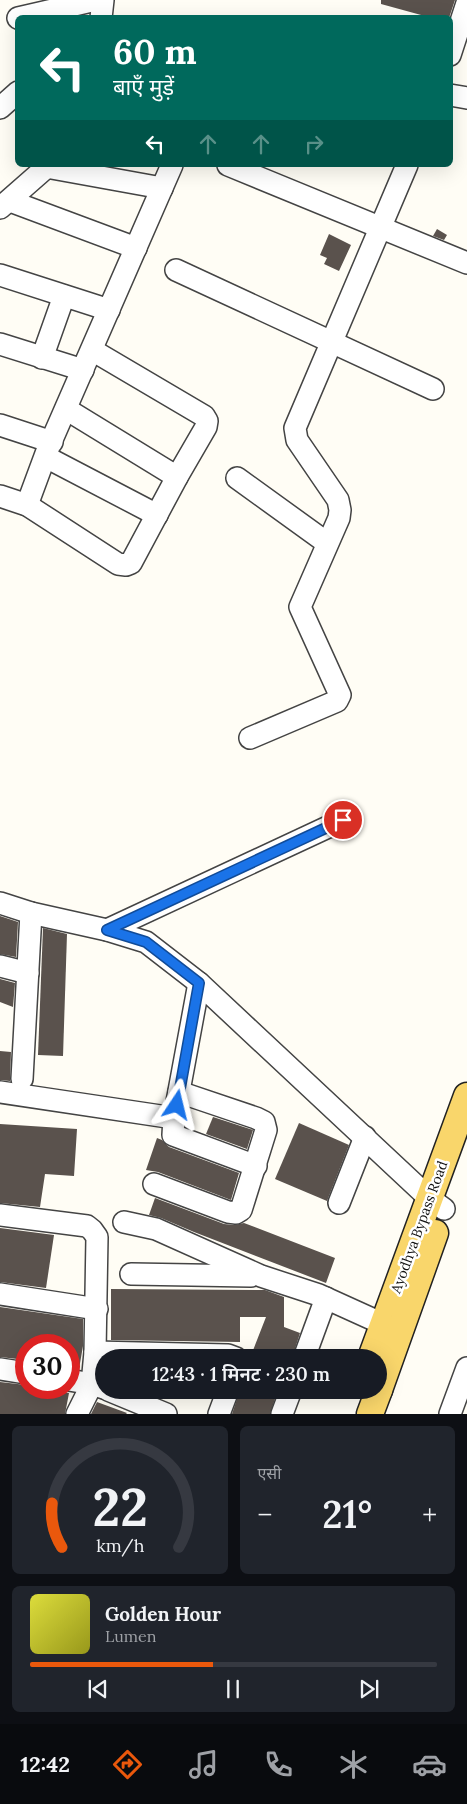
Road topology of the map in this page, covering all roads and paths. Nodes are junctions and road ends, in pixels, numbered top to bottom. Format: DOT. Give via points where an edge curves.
graph roads {
  1 [pos="96,0"];
  2 [pos="103,0"];
  3 [pos="467,3"];
  4 [pos="31,15"];
  5 [pos="101,15"];
  6 [pos="15,19"];
  7 [pos="0,22"];
  8 [pos="453,46"];
  9 [pos="15,87"];
  10 [pos="0,90"];
  11 [pos="15,95"];
  12 [pos="453,96"];
  13 [pos="467,98"];
  14 [pos="0,108"];
  15 [pos="47,167"];
  16 [pos="53,167"];
  17 [pos="171,167"];
  18 [pos="233,167"];
  19 [pos="406,167"];
  20 [pos="162,188"];
  21 [pos="5,205"];
  22 [pos="380,228"];
  23 [pos="136,248"];
  24 [pos="467,263"];
  25 [pos="176,270"];
  26 [pos="0,275"];
  27 [pos="64,296"];
  28 [pos="109,310"];
  29 [pos="331,342"];
  30 [pos="0,344"];
  31 [pos="92,350"];
  32 [pos="42,358"];
  33 [pos="83,370"];
  34 [pos="433,389"];
  35 [pos="66,409"];
  36 [pos="1,427"];
  37 [pos="49,449"];
  38 [pos="177,477"];
  39 [pos="237,478"];
  40 [pos="0,496"];
  41 [pos="27,505"];
  42 [pos="156,515"];
  43 [pos="327,543"];
  44 [pos="250,738"];
  45 [pos="343,820"];
  46 [pos="0,903"];
  47 [pos="31,913"];
  48 [pos="107,930"];
  49 [pos="0,966"];
  50 [pos="28,973"];
  51 [pos="199,983"];
  52 [pos="22,1079"];
  53 [pos="0,1092"];
  54 [pos="179,1092"];
  55 [pos="467,1096"];
  56 [pos="174,1118"];
  57 [pos="365,1137"];
  58 [pos="467,1146"];
  59 [pos="256,1166"];
  60 [pos="154,1184"];
  61 [pos="339,1203"];
  62 [pos="437,1204"];
  63 [pos="0,1215"];
  64 [pos="124,1222"];
  65 [pos="131,1274"];
  66 [pos="261,1276"];
  67 [pos="0,1294"];
  68 [pos="326,1298"];
  69 [pos="97,1309"];
  70 [pos="392,1328"];
  71 [pos="96,1349"];
  72 [pos="307,1349"];
  73 [pos="377,1349"];
  74 [pos="387,1352"];
  75 [pos="467,1368"];
  76 [pos="0,1369"];
  77 [pos="15,1371"];
  78 [pos="80,1382"];
  79 [pos="95,1386"];
  80 [pos="95,1394"];
  81 [pos="130,1399"];
  82 [pos="225,1399"];
  83 [pos="288,1399"];
  84 [pos="356,1399"];
  85 [pos="376,1399"];
  86 [pos="77,1414"];
  87 [pos="166,1414"];
  88 [pos="219,1414"];
  89 [pos="282,1414"];
  90 [pos="351,1414"];
  91 [pos="370,1414"];
  92 [pos="450,1414"];
  1 -- 4 [label="street"];
  2 -- 5 [label="street"];
  3 -- 8 [label="street"];
  6 -- 7 [label="street"];
  9 -- 10 [label="street"];
  11 -- 14 [label="street"];
  12 -- 13 [label="street"];
  15 -- 21 [label="street"];
  16 -- 20 [label="street"];
  17 -- 20 [label="street"];
  18 -- 22 [label="street"];
  19 -- 22 [label="street"];
  20 -- 23 [label="street"];
  21 -- 23 [label="street"];
  22 -- 24 [label="street"];
  22 -- 29 [label="street"];
  23 -- 28 [label="street"];
  25 -- 29 [label="street"];
  26 -- 27 [label="street"];
  27 -- 28 [label="street"];
  27 -- 32 [label="street"];
  28 -- 31 [label="street"];
  29 -- 34 [label="street"];
  29 -- 43 [label="street" via="296,422 295,434 340,504 338,518"];
  30 -- 32 [label="street"];
  31 -- 33 [label="street"];
  31 -- 38 [label="street" via="204,416 206,428"];
  32 -- 33 [label="street"];
  33 -- 35 [label="street"];
  35 -- 37 [label="street"];
  35 -- 38 [label="street"];
  36 -- 37 [label="street"];
  37 -- 41 [label="street"];
  37 -- 42 [label="street"];
  38 -- 42 [label="street"];
  39 -- 43 [label="street"];
  40 -- 41 [label="street"];
  41 -- 42 [label="street" via="118,564 126,565"];
  43 -- 44 [label="street" via="300,607 340,694 337,701"];
  45 -- 48 [label="street"];
  46 -- 47 [label="street"];
  47 -- 48 [label="street"];
  47 -- 50 [label="street"];
  48 -- 51 [label="street" via="146,942"];
  49 -- 50 [label="street"];
  50 -- 52 [label="street"];
  51 -- 54 [label="street"];
  51 -- 57 [label="street"];
  53 -- 56 [label="street"];
  54 -- 56 [label="street"];
  54 -- 59 [label="street" via="264,1122 266,1130"];
  55 -- 62 [label="main road, Ayodhya Bypass Road"];
  56 -- 59 [label="street" via="173,1135"];
  57 -- 61 [label="street"];
  57 -- 62 [label="street"];
  58 -- 62 [label="main road, Ayodhya Bypass Road"];
  59 -- 60 [label="street" via="241,1210 236,1213"];
  62 -- 70 [label="main road, Ayodhya Bypass Road"];
  63 -- 69 [label="street" via="87,1226 92,1230 97,1237"];
  64 -- 66 [label="street" via="156,1229"];
  65 -- 66 [label="street"];
  66 -- 68 [label="street"];
  67 -- 69 [label="street"];
  68 -- 70 [label="street"];
  68 -- 72 [label="street"];
  69 -- 71 [label="street"];
  70 -- 73 [label="main road, Ayodhya Bypass Road"];
  70 -- 74 [label="main road, Ayodhya Bypass Road"];
  75 -- 92 [label="street"];
  76 -- 77 [label="street"];
  78 -- 79 [label="street"];
  80 -- 86 [label="street"];
  81 -- 87 [label="street"];
  82 -- 88 [label="street"];
  83 -- 89 [label="street"];
  84 -- 90 [label="main road"];
  85 -- 91 [label="main road, Ayodhya Bypass Road"];
}
